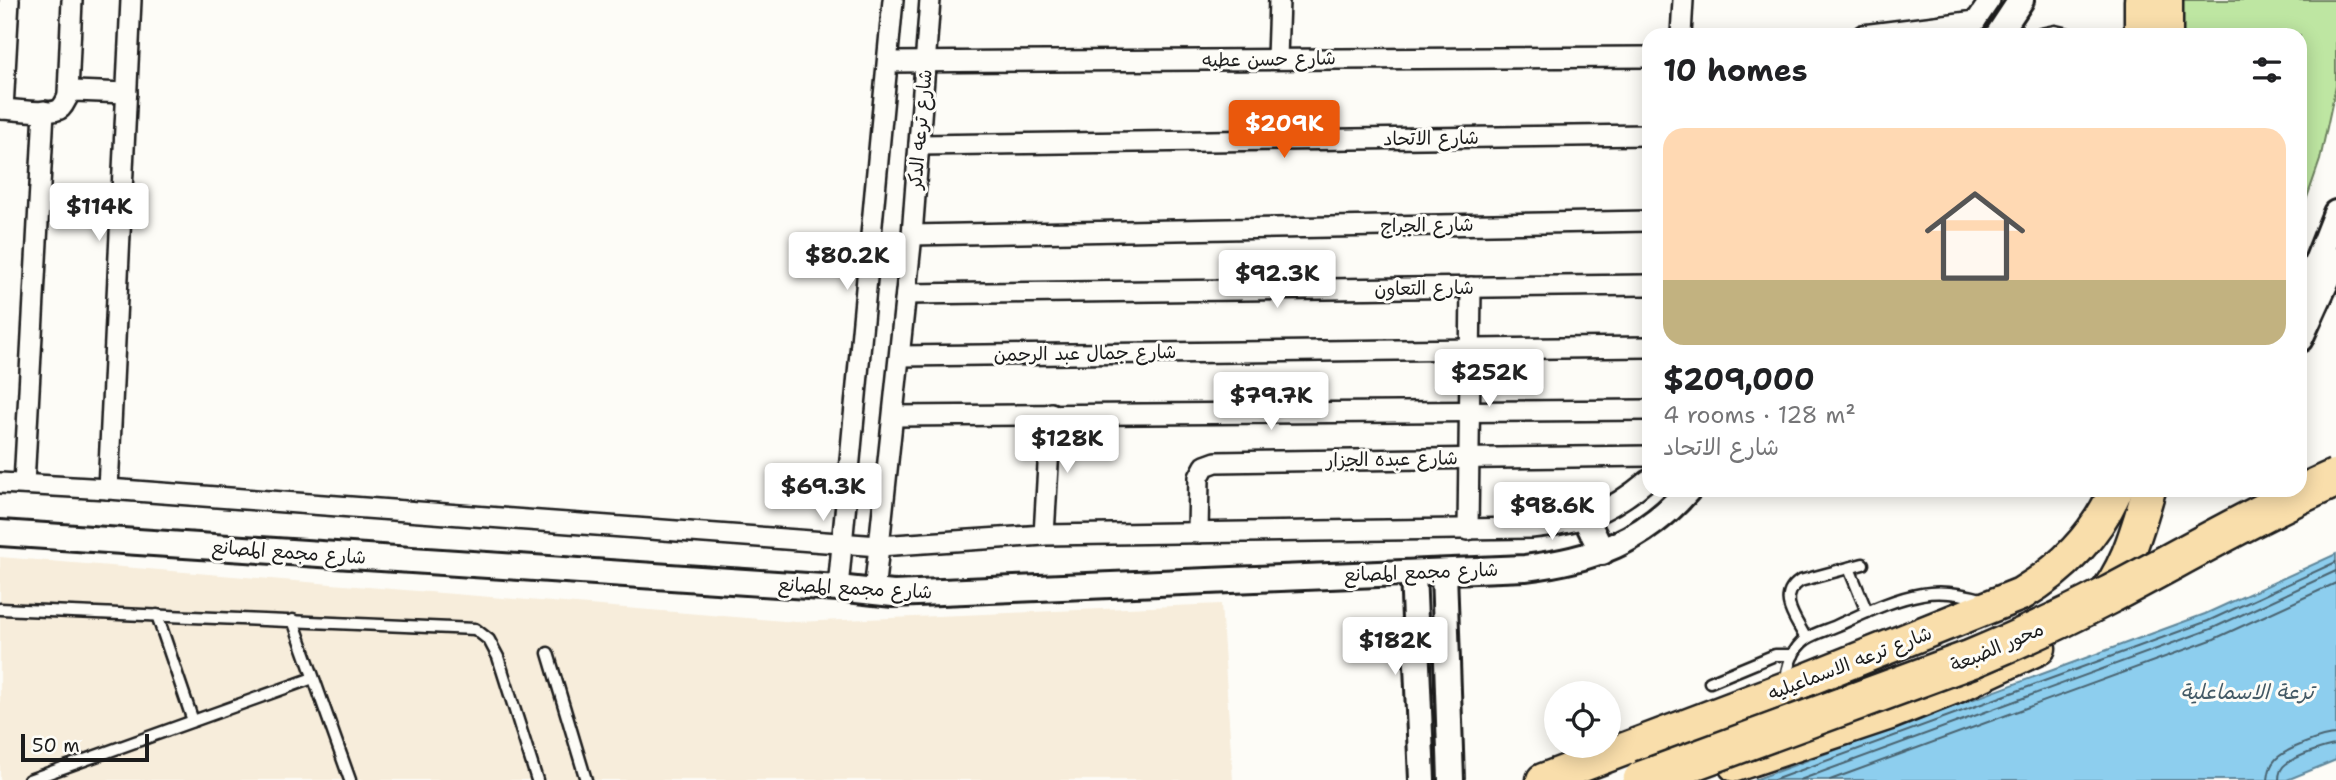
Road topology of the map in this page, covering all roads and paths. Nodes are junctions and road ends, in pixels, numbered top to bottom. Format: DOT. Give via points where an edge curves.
graph roads {
  1 [pos="9,0"];
  2 [pos="72,0"];
  3 [pos="131,0"];
  4 [pos="893,0"];
  5 [pos="930,0"];
  6 [pos="1279,0"];
  7 [pos="1683,0"];
  8 [pos="1990,0"];
  9 [pos="2021,0"];
  10 [pos="2141,0"];
  11 [pos="2166,0"];
  12 [pos="1681,28"];
  13 [pos="1971,28"];
  14 [pos="2003,28"];
  15 [pos="2141,28"];
  16 [pos="2166,28"];
  17 [pos="1642,57"];
  18 [pos="1277,58"];
  19 [pos="889,62"];
  20 [pos="925,64"];
  21 [pos="127,93"];
  22 [pos="68,94"];
  23 [pos="2,109"];
  24 [pos="44,111"];
  25 [pos="1642,135"];
  26 [pos="919,145"];
  27 [pos="2336,213"];
  28 [pos="1642,220"];
  29 [pos="912,236"];
  30 [pos="2336,259"];
  31 [pos="2307,282"];
  32 [pos="1642,285"];
  33 [pos="1471,287"];
  34 [pos="906,294"];
  35 [pos="2307,323"];
  36 [pos="1642,347"];
  37 [pos="1470,349"];
  38 [pos="900,355"];
  39 [pos="1469,410"];
  40 [pos="1642,410"];
  41 [pos="1051,413"];
  42 [pos="894,416"];
  43 [pos="1642,456"];
  44 [pos="1469,458"];
  45 [pos="2336,478"];
  46 [pos="0,483"];
  47 [pos="24,484"];
  48 [pos="1642,485"];
  49 [pos="108,489"];
  50 [pos="2307,492"];
  51 [pos="1681,497"];
  52 [pos="2113,497"];
  53 [pos="2147,497"];
  54 [pos="2297,497"];
  55 [pos="2336,498"];
  56 [pos="1586,519"];
  57 [pos="1468,530"];
  58 [pos="0,533"];
  59 [pos="1198,533"];
  60 [pos="1044,535"];
  61 [pos="842,544"];
  62 [pos="879,546"];
  63 [pos="1602,552"];
  64 [pos="1863,564"];
  65 [pos="1849,568"];
  66 [pos="1444,572"];
  67 [pos="1413,573"];
  68 [pos="838,588"];
  69 [pos="874,593"];
  70 [pos="1999,604"];
  71 [pos="0,609"];
  72 [pos="1867,612"];
  73 [pos="157,615"];
  74 [pos="293,620"];
  75 [pos="1806,639"];
  76 [pos="548,653"];
  77 [pos="1793,655"];
  78 [pos="313,678"];
  79 [pos="1710,681"];
  80 [pos="1786,688"];
  81 [pos="1855,711"];
  82 [pos="193,721"];
  83 [pos="29,780"];
  84 [pos="349,780"];
  85 [pos="537,780"];
  86 [pos="586,780"];
  87 [pos="1422,780"];
  88 [pos="1451,780"];
  89 [pos="1543,780"];
  90 [pos="1642,780"];
  91 [pos="1690,780"];
  1 -- 23 [label="street"];
  2 -- 22 [label="street"];
  3 -- 21 [label="street"];
  4 -- 19 [label="street, شارع ترعه الدكر"];
  5 -- 20 [label="street, شارع ترعه الدكر"];
  6 -- 18 [label="street"];
  7 -- 12 [label="street"];
  8 -- 13 [label="street"];
  9 -- 14 [label="street"];
  10 -- 15 [label="main road"];
  11 -- 16 [label="main road"];
  17 -- 18 [label="street, شارع حسن عطيه"];
  18 -- 20 [label="street, شارع حسن عطيه"];
  19 -- 20 [label="street, شارع حسن عطيه"];
  19 -- 61 [label="street, شارع ترعه الدكر"];
  20 -- 26 [label="street, شارع ترعه الدكر"];
  21 -- 22 [label="street"];
  21 -- 49 [label="street"];
  22 -- 24 [label="street" via="61,108"];
  23 -- 24 [label="street"];
  24 -- 47 [label="street"];
  25 -- 26 [label="street, شارع الاتحاد"];
  26 -- 29 [label="street, شارع ترعه الدكر"];
  27 -- 31 [label="street"];
  28 -- 29 [label="street, شارع الجراج"];
  29 -- 34 [label="street, شارع ترعه الدكر"];
  30 -- 35 [label="street"];
  32 -- 33 [label="street, شارع التعاون"];
  33 -- 34 [label="street, شارع التعاون"];
  33 -- 37 [label="street"];
  34 -- 38 [label="street, شارع ترعه الدكر"];
  36 -- 37 [label="street, شارع جمال عبد الرحمن"];
  37 -- 38 [label="street, شارع جمال عبد الرحمن"];
  37 -- 39 [label="street"];
  38 -- 42 [label="street, شارع ترعه الدكر"];
  39 -- 40 [label="street"];
  39 -- 41 [label="street"];
  39 -- 44 [label="street"];
  41 -- 42 [label="street"];
  41 -- 60 [label="street"];
  42 -- 62 [label="street, شارع ترعه الدكر"];
  43 -- 44 [label="street, شارع عبده الجزار"];
  44 -- 57 [label="street"];
  44 -- 59 [label="street, شارع عبده الجزار" via="1210,463 1199,477"];
  45 -- 50 [label="highway, محور الضبعة, bridge"];
  46 -- 47 [label="street"];
  47 -- 49 [label="street"];
  48 -- 56 [label="street"];
  49 -- 61 [label="street"];
  51 -- 63 [label="street, شارع مجمع المصانع" via="1644,530"];
  52 -- 70 [label="main road, شارع ترعه الاسماعيليه" via="2076,551 2041,582"];
  53 -- 91 [label="main road" via="2113,586 2090,613 2062,634 2034,651 1890,713"];
  54 -- 90 [label="highway, محور الضبعة, bridge" via="1994,649"];
  55 -- 81 [label="highway" via="2046,642"];
  56 -- 57 [label="street" via="1531,528"];
  56 -- 63 [label="street"];
  57 -- 59 [label="street"];
  58 -- 68 [label="street, شارع مجمع المصانع"];
  59 -- 60 [label="street"];
  60 -- 62 [label="street"];
  61 -- 62 [label="street"];
  61 -- 68 [label="street, شارع ترعه الدكر"];
  62 -- 69 [label="street, شارع ترعه الدكر"];
  63 -- 66 [label="street, شارع مجمع المصانع" via="1564,564"];
  64 -- 65 [label="lane"];
  65 -- 72 [label="lane"];
  65 -- 75 [label="lane" via="1792,587 1788,603"];
  66 -- 67 [label="street, شارع مجمع المصانع"];
  66 -- 88 [label="street"];
  67 -- 69 [label="street, شارع مجمع المصانع"];
  67 -- 87 [label="street"];
  68 -- 69 [label="street, شارع مجمع المصانع"];
  70 -- 72 [label="lane" via="1968,595 1934,593 1901,598"];
  70 -- 80 [label="main road, شارع ترعه الاسماعيليه"];
  71 -- 73 [label="lane"];
  72 -- 75 [label="lane"];
  73 -- 74 [label="lane"];
  73 -- 82 [label="lane"];
  74 -- 78 [label="lane"];
  74 -- 85 [label="lane" via="475,629 489,640 498,657"];
  75 -- 77 [label="lane"];
  76 -- 86 [label="lane"];
  77 -- 79 [label="lane" via="1775,655"];
  77 -- 80 [label="lane"];
  78 -- 82 [label="lane"];
  78 -- 84 [label="lane"];
  80 -- 89 [label="main road, شارع ترعه الاسماعيليه"];
  82 -- 83 [label="lane"];
}
